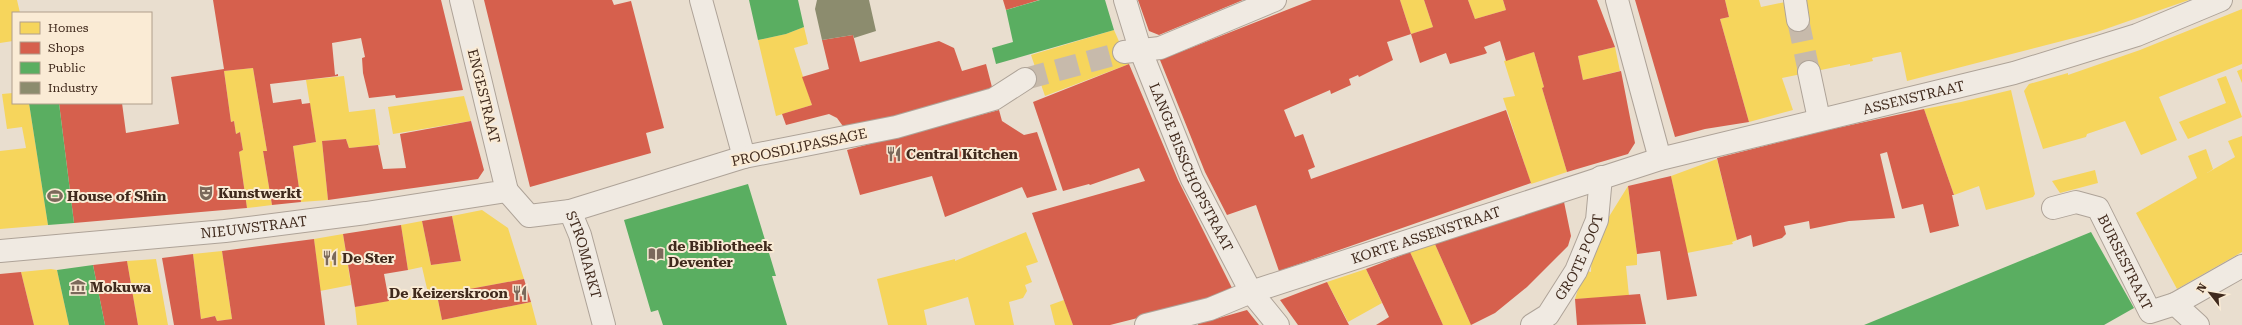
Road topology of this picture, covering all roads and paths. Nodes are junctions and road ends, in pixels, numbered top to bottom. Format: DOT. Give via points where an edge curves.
graph roads {
  1 [pos="460,0"];
  2 [pos="701,0"];
  3 [pos="1124,0"];
  4 [pos="1275,0"];
  5 [pos="1617,0"];
  6 [pos="2221,0"];
  7 [pos="1132,50"];
  8 [pos="1809,72"];
  9 [pos="1025,79"];
  10 [pos="1819,119"];
  11 [pos="744,157"];
  12 [pos="1660,159"];
  13 [pos="1601,177"];
  14 [pos="507,191"];
  15 [pos="2053,208"];
  16 [pos="570,210"];
  17 [pos="0,251"];
  18 [pos="2242,266"];
  19 [pos="1251,292"];
  20 [pos="2175,304"];
  21 [pos="604,325"];
  22 [pos="1146,325"];
  23 [pos="1278,325"];
  24 [pos="1532,325"];
  25 [pos="2198,325"];
  1 -- 14 [label="street, ENGESTRAAT"];
  2 -- 11 [label="street"];
  3 -- 7 [label="street, LANGE BISSCHOPSTRAAT"];
  4 -- 7 [label="street" via="1160,48"];
  5 -- 12 [label="street"];
  6 -- 10 [label="street, ASSENSTRAAT" via="2137,35 2014,72"];
  7 -- 19 [label="street, LANGE BISSCHOPSTRAAT" via="1192,179"];
  8 -- 10 [label="street"];
  9 -- 11 [label="street, PROOSDIJPASSAGE" via="994,99 896,127"];
  10 -- 12 [label="street, ASSENSTRAAT"];
  11 -- 16 [label="street, PROOSDIJPASSAGE"];
  12 -- 13 [label="street, ASSENSTRAAT"];
  13 -- 19 [label="street, KORTE ASSENSTRAAT"];
  13 -- 24 [label="street, GROTE POOT" via="1597,220 1576,271 1548,315"];
  14 -- 16 [label="street, STROMARKT" via="529,216"];
  14 -- 17 [label="street, NIEUWSTRAAT" via="225,231"];
  15 -- 20 [label="street, BURSESTRAAT" via="2076,202 2098,208 2150,312"];
  16 -- 21 [label="street, STROMARKT" via="580,235"];
  18 -- 20 [label="street, BURSESTRAAT"];
  19 -- 22 [label="street, KORTE ASSENSTRAAT" via="1210,309"];
  19 -- 23 [label="street, LANGE BISSCHOPSTRAAT"];
  20 -- 25 [label="street, BURSESTRAAT"];
}
